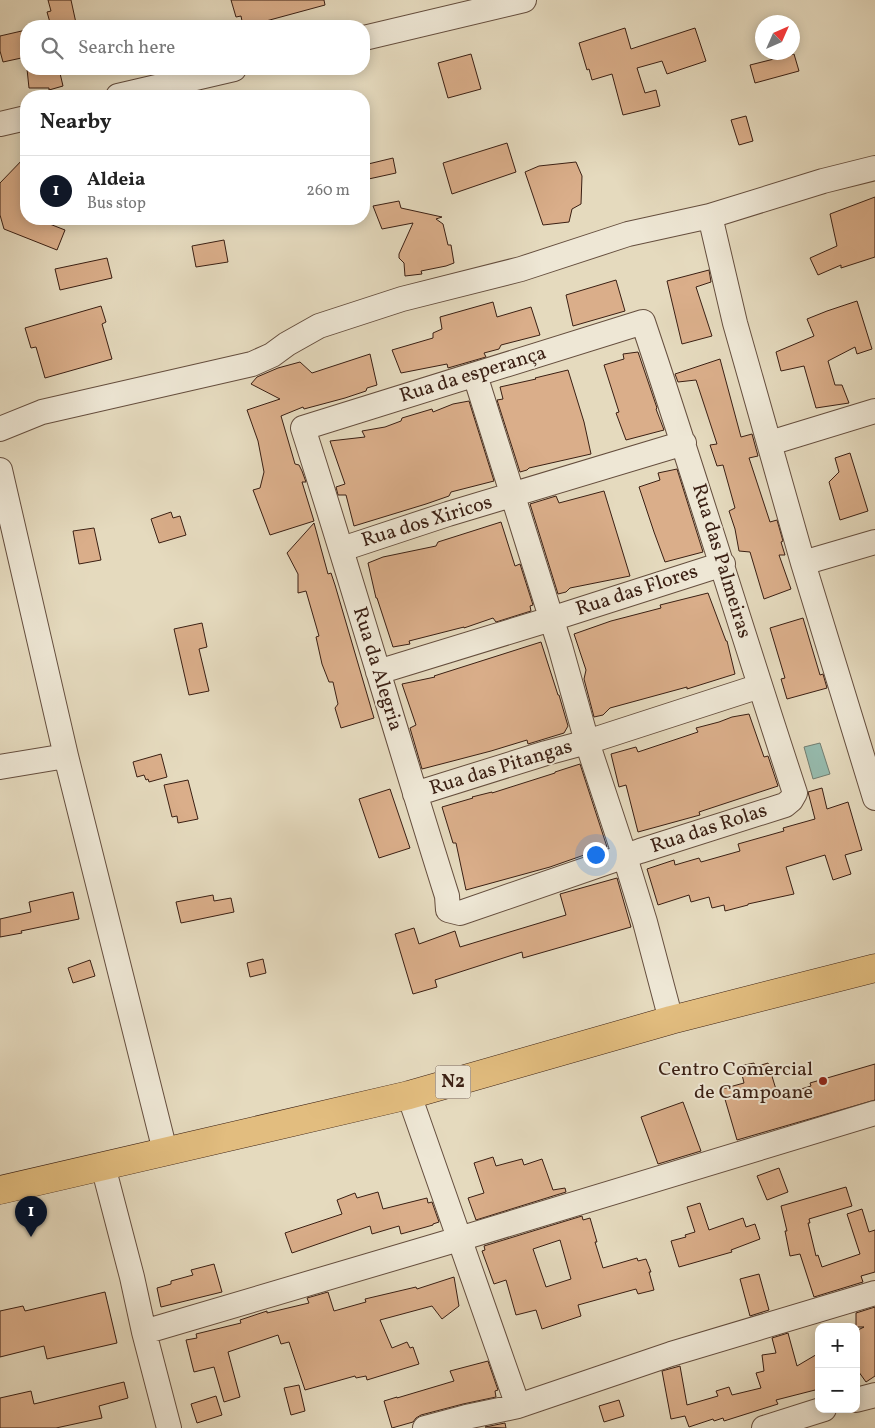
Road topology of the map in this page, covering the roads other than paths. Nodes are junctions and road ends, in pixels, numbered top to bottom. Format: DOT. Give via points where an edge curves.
graph roads {
  1 [pos="524,0"];
  2 [pos="370,37"];
  3 [pos="208,75"];
  4 [pos="144,90"];
  5 [pos="20,119"];
  6 [pos="0,124"];
  7 [pos="875,168"];
  8 [pos="710,216"];
  9 [pos="643,322"];
  10 [pos="475,375"];
  11 [pos="875,411"];
  12 [pos="303,428"];
  13 [pos="0,429"];
  14 [pos="770,442"];
  15 [pos="684,443"];
  16 [pos="0,470"];
  17 [pos="513,495"];
  18 [pos="875,542"];
  19 [pos="342,549"];
  20 [pos="803,563"];
  21 [pos="723,564"];
  22 [pos="551,619"];
  23 [pos="378,672"];
  24 [pos="760,686"];
  25 [pos="587,742"];
  26 [pos="66,756"];
  27 [pos="0,767"];
  28 [pos="415,794"];
  29 [pos="875,798"];
  30 [pos="791,800"];
  31 [pos="625,856"];
  32 [pos="448,910"];
  33 [pos="875,968"];
  34 [pos="671,1020"];
  35 [pos="409,1095"];
  36 [pos="875,1113"];
  37 [pos="165,1152"];
  38 [pos="103,1166"];
  39 [pos="0,1190"];
  40 [pos="459,1240"];
  41 [pos="875,1293"];
  42 [pos="144,1332"];
  43 [pos="875,1395"];
  44 [pos="860,1399"];
  45 [pos="518,1406"];
  46 [pos="815,1412"];
  47 [pos="169,1428"];
  48 [pos="426,1428"];
  49 [pos="764,1428"];
  1 -- 2 [label="street"];
  3 -- 4 [label="street"];
  5 -- 6 [label="street"];
  7 -- 8 [label="street"];
  8 -- 13 [label="street" via="628,234 520,269 402,299 319,326 252,364 42,412"];
  8 -- 14 [label="street" via="735,323"];
  9 -- 10 [label="street, Rua da esperança"];
  9 -- 15 [label="street, Rua das Palmeiras"];
  10 -- 12 [label="street, Rua da esperança"];
  10 -- 17 [label="street"];
  11 -- 14 [label="street"];
  12 -- 19 [label="street, Rua da Alegria"];
  14 -- 20 [label="street"];
  15 -- 17 [label="street, Rua dos Xiricos"];
  15 -- 21 [label="street, Rua das Palmeiras"];
  16 -- 26 [label="street"];
  17 -- 19 [label="street, Rua dos Xiricos"];
  17 -- 22 [label="street"];
  18 -- 20 [label="street"];
  19 -- 23 [label="street, Rua da Alegria"];
  20 -- 29 [label="street"];
  21 -- 22 [label="street, Rua das Flores"];
  21 -- 24 [label="street, Rua das Palmeiras"];
  22 -- 23 [label="street, Rua das Flores"];
  22 -- 25 [label="street"];
  23 -- 28 [label="street, Rua da Alegria"];
  24 -- 25 [label="street, Rua das Pitangas"];
  24 -- 30 [label="street, Rua das Palmeiras" via="795,793"];
  25 -- 28 [label="street, Rua das Pitangas"];
  25 -- 31 [label="street"];
  26 -- 27 [label="street"];
  26 -- 37 [label="street"];
  28 -- 32 [label="street, Rua da Alegria" via="447,896"];
  30 -- 31 [label="street, Rua das Rolas" via="785,805"];
  31 -- 32 [label="street, Rua das Rolas" via="460,913"];
  31 -- 34 [label="street"];
  33 -- 34 [label="main road, N2"];
  34 -- 35 [label="main road, N2"];
  35 -- 37 [label="main road, N2"];
  35 -- 40 [label="street"];
  36 -- 40 [label="street"];
  37 -- 38 [label="main road, N2"];
  38 -- 39 [label="main road, N2"];
  38 -- 42 [label="street"];
  40 -- 42 [label="street"];
  40 -- 45 [label="street"];
  41 -- 45 [label="street" via="671,1354"];
  42 -- 47 [label="street"];
  43 -- 44 [label="street"];
  45 -- 48 [label="street"];
  46 -- 49 [label="street"];
}
